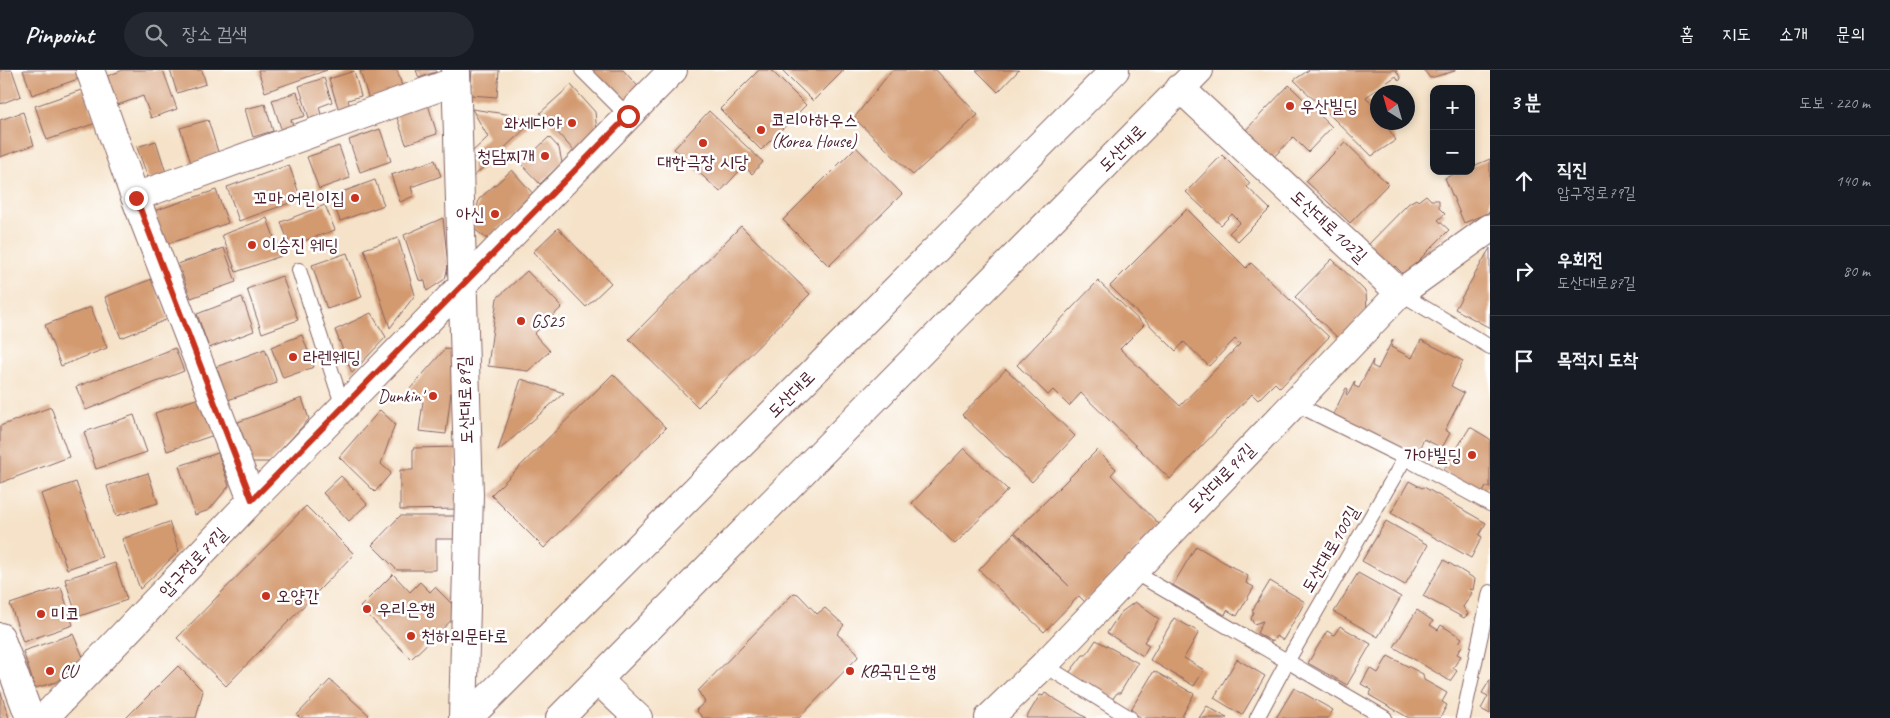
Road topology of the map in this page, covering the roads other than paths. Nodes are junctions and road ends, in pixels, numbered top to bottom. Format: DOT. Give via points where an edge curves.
graph roads {
  1 [pos="90,70"];
  2 [pos="582,70"];
  3 [pos="673,70"];
  4 [pos="1115,70"];
  5 [pos="456,76"];
  6 [pos="1190,79"];
  7 [pos="628,116"];
  8 [pos="136,198"];
  9 [pos="1490,228"];
  10 [pos="299,270"];
  11 [pos="461,287"];
  12 [pos="1400,293"];
  13 [pos="1490,347"];
  14 [pos="1294,403"];
  15 [pos="343,407"];
  16 [pos="1405,458"];
  17 [pos="252,500"];
  18 [pos="1490,504"];
  19 [pos="1132,571"];
  20 [pos="1490,592"];
  21 [pos="0,637"];
  22 [pos="1288,660"];
  23 [pos="1044,665"];
  24 [pos="598,680"];
  25 [pos="30,718"];
  26 [pos="44,718"];
  27 [pos="462,718"];
  28 [pos="468,718"];
  29 [pos="560,718"];
  30 [pos="638,718"];
  31 [pos="988,718"];
  32 [pos="1130,718"];
  33 [pos="1257,718"];
  34 [pos="1386,718"];
  35 [pos="1463,718"];
  1 -- 8 [label="street"];
  2 -- 7 [label="lane"];
  3 -- 7 [label="street, 압구정로79길"];
  4 -- 28 [label="street, 도산대로"];
  5 -- 8 [label="street, 도산대로89길"];
  5 -- 11 [label="street, 도산대로89길"];
  6 -- 12 [label="street, 도산대로102길"];
  6 -- 24 [label="street, 도산대로"];
  7 -- 11 [label="street, 압구정로79길"];
  8 -- 17 [label="street"];
  9 -- 12 [label="street, 도산대로94길"];
  10 -- 15 [label="lane"];
  11 -- 15 [label="street, 압구정로79길"];
  11 -- 27 [label="street, 도산대로89길" via="468,496"];
  12 -- 13 [label="lane, 도산대로102길"];
  12 -- 14 [label="street, 도산대로94길"];
  14 -- 16 [label="lane"];
  14 -- 19 [label="street, 도산대로94길"];
  15 -- 17 [label="street, 압구정로79길"];
  16 -- 18 [label="lane"];
  16 -- 22 [label="lane, 도산대로100길"];
  17 -- 26 [label="street, 압구정로79길"];
  19 -- 22 [label="lane"];
  19 -- 23 [label="street, 도산대로94길"];
  20 -- 35 [label="lane"];
  21 -- 25 [label="street"];
  22 -- 33 [label="lane, 도산대로100길"];
  22 -- 34 [label="lane"];
  23 -- 31 [label="street, 도산대로94길"];
  23 -- 32 [label="lane"];
  24 -- 29 [label="street, 도산대로"];
  24 -- 30 [label="street"];
}
